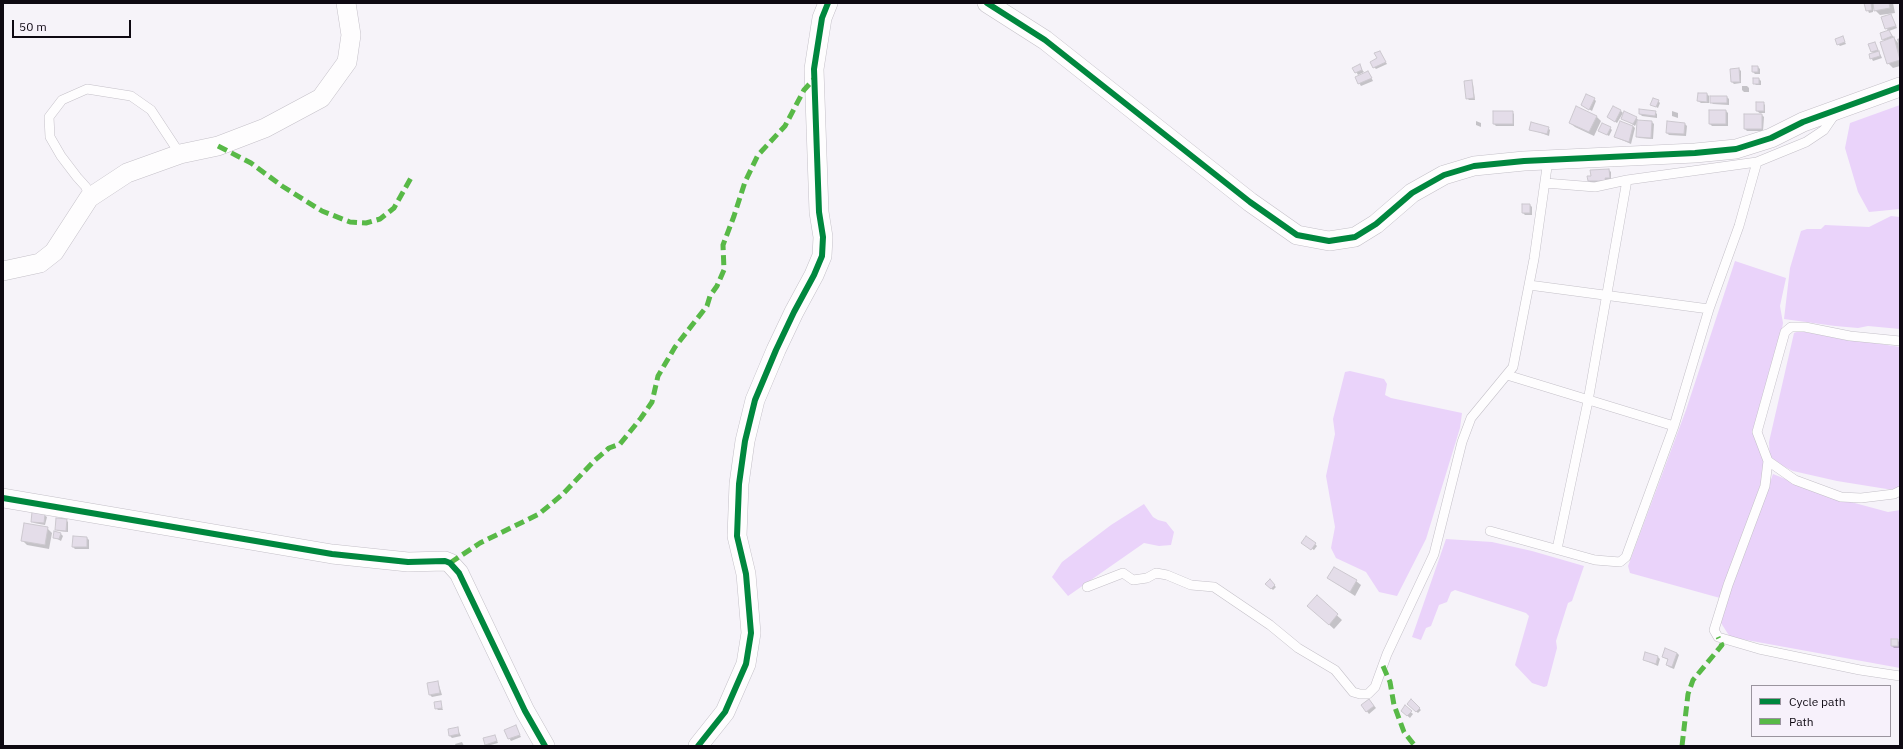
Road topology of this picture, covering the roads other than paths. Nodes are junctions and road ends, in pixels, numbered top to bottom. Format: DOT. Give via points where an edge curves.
graph roads {
  1 [pos="346,3"];
  2 [pos="828,3"];
  3 [pos="987,3"];
  4 [pos="1900,87"];
  5 [pos="1838,110"];
  6 [pos="180,154"];
  7 [pos="1548,160"];
  8 [pos="1757,162"];
  9 [pos="1626,180"];
  10 [pos="1545,183"];
  11 [pos="89,198"];
  12 [pos="3,272"];
  13 [pos="1529,285"];
  14 [pos="1606,295"];
  15 [pos="1709,310"];
  16 [pos="1900,341"];
  17 [pos="1507,375"];
  18 [pos="1588,401"];
  19 [pos="1674,426"];
  20 [pos="1768,462"];
  21 [pos="1900,491"];
  22 [pos="3,498"];
  23 [pos="1490,531"];
  24 [pos="1557,549"];
  25 [pos="1087,587"];
  26 [pos="1900,676"];
  27 [pos="545,746"];
  28 [pos="698,746"];
  1 -- 6 [label="street" via="351,35 347,62 321,98 265,128 218,146"];
  2 -- 28 [label="street" via="822,18 814,69 822,256 754,400 739,484 737,536 746,574 751,633 746,664 725,712"];
  3 -- 7 [label="street" via="1045,40 1250,202 1297,234 1328,241 1355,237 1376,224 1412,193 1444,175 1474,166"];
  4 -- 5 [label="street"];
  5 -- 7 [label="street" via="1803,122 1771,138 1736,149"];
  5 -- 8 [label="lane" via="1824,130 1806,142"];
  6 -- 11 [label="street" via="127,174"];
  6 -- 11 [label="lane" via="151,110 131,96 87,89 62,100 49,117 50,137 61,156 86,187"];
  7 -- 10 [label="lane"];
  8 -- 9 [label="lane"];
  8 -- 15 [label="lane" via="1739,226"];
  9 -- 10 [label="lane" via="1595,187"];
  9 -- 14 [label="lane"];
  10 -- 13 [label="lane"];
  11 -- 12 [label="street" via="54,252 40,263"];
  13 -- 14 [label="lane"];
  13 -- 17 [label="lane" via="1513,367"];
  14 -- 15 [label="lane"];
  14 -- 18 [label="lane"];
  15 -- 19 [label="lane"];
  16 -- 20 [label="lane" via="1790,327 1785,332 1757,432"];
  17 -- 18 [label="lane"];
  17 -- 25 [label="lane" via="1471,418 1462,442 1434,554 1387,654 1375,687 1368,694 1353,692 1335,670 1298,648 1270,625 1214,587 1191,586 1156,573 1147,578 1133,580 1123,573"];
  18 -- 19 [label="lane"];
  18 -- 24 [label="lane"];
  19 -- 24 [label="lane" via="1626,557 1620,562 1595,560"];
  20 -- 21 [label="lane" via="1795,480 1841,497 1861,498"];
  20 -- 26 [label="lane" via="1765,486 1714,630 1718,637 1759,649"];
  22 -- 27 [label="street" via="332,554 408,562 450,563 459,573 525,711"];
  23 -- 24 [label="lane"];
}
